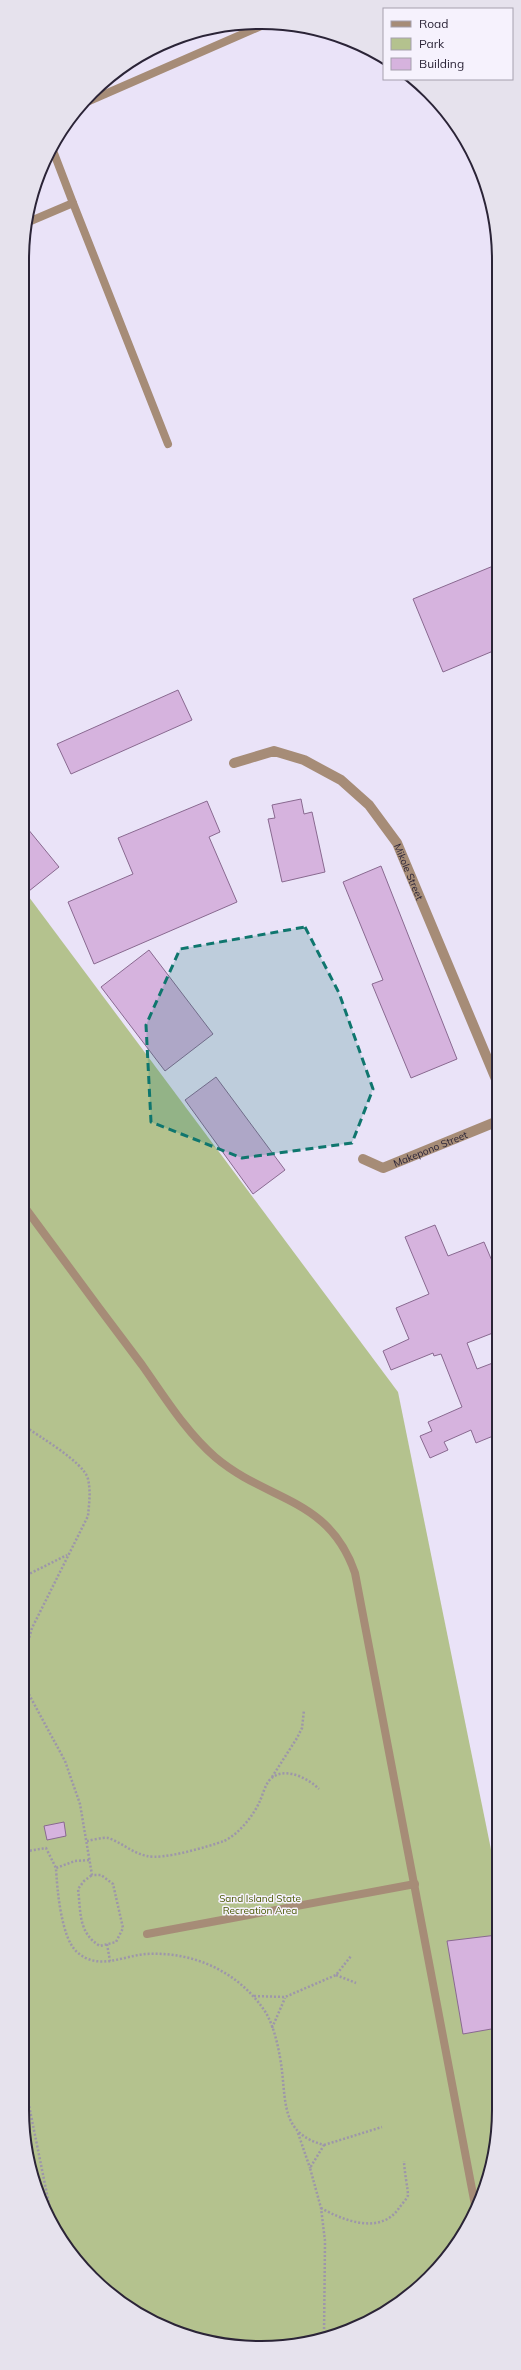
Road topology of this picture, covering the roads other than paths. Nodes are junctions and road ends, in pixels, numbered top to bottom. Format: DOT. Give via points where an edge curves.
graph roads {
  1 [pos="255,29"];
  2 [pos="96,98"];
  3 [pos="55,155"];
  4 [pos="73,203"];
  5 [pos="32,220"];
  6 [pos="168,444"];
  7 [pos="234,763"];
  8 [pos="492,1070"];
  9 [pos="492,1123"];
  10 [pos="363,1159"];
  11 [pos="29,1213"];
  12 [pos="415,1884"];
  13 [pos="148,1934"];
  14 [pos="474,2199"];
  1 -- 2 [label="lane"];
  3 -- 4 [label="lane"];
  4 -- 5 [label="lane"];
  4 -- 6 [label="lane"];
  7 -- 8 [label="street, Mikole Street" via="274,751 304,760 341,780 369,805 396,843"];
  9 -- 10 [label="street, Makepono Street" via="383,1168"];
  11 -- 12 [label="lane" via="202,1444 242,1477 296,1502 319,1518 330,1527 345,1548 355,1573"];
  12 -- 13 [label="lane"];
  12 -- 14 [label="lane"];
}
